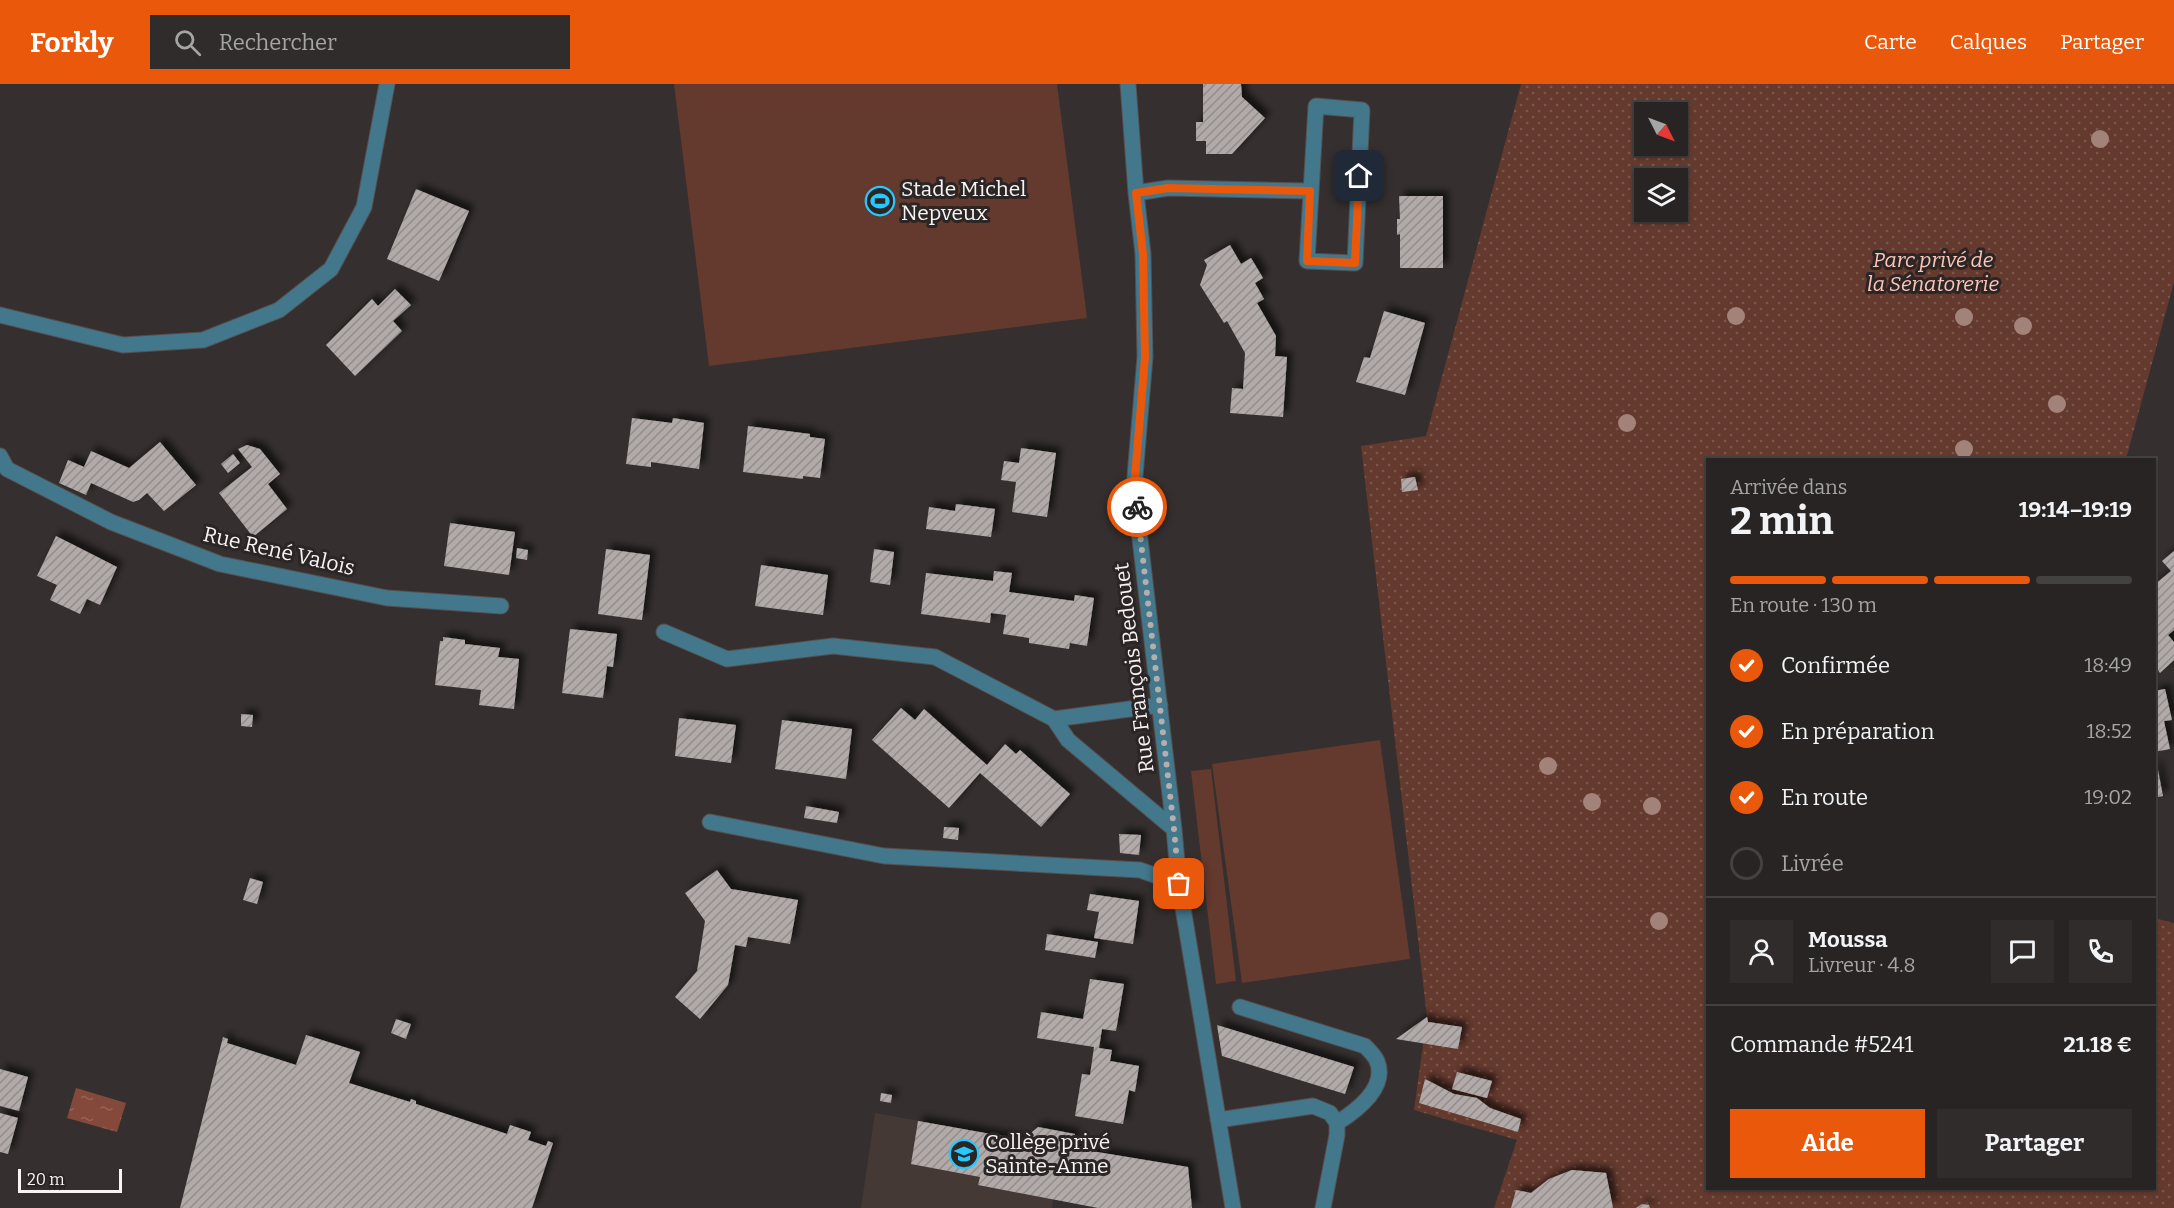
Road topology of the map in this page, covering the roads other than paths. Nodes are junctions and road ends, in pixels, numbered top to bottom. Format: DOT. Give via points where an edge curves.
graph roads {
  1 [pos="387,84"];
  2 [pos="1128,84"];
  3 [pos="1310,191"];
  4 [pos="1136,193"];
  5 [pos="0,315"];
  6 [pos="0,456"];
  7 [pos="501,606"];
  8 [pos="664,632"];
  9 [pos="1160,705"];
  10 [pos="1054,719"];
  11 [pos="710,822"];
  12 [pos="1174,829"];
  13 [pos="1179,884"];
  14 [pos="1240,1007"];
  15 [pos="1218,1120"];
  16 [pos="1337,1123"];
  17 [pos="1233,1208"];
  18 [pos="1323,1208"];
  1 -- 5 [label="street" via="364,207 331,269 279,310 203,340 123,345"];
  2 -- 4 [label="street, Rue François Bedouet"];
  3 -- 3 [label="street" via="1316,106 1362,110 1355,263 1307,261"];
  3 -- 4 [label="street" via="1168,188"];
  4 -- 9 [label="street, Rue François Bedouet" via="1143,254 1145,357 1134,488"];
  6 -- 7 [label="street, Rue René Valois" via="6,469 111,522 220,564 387,598"];
  8 -- 10 [label="street" via="727,659 833,646 935,657"];
  9 -- 10 [label="street"];
  9 -- 12 [label="street, Rue François Bedouet"];
  10 -- 12 [label="street" via="1068,740"];
  11 -- 13 [label="street" via="884,856 1140,870"];
  12 -- 13 [label="street, Rue François Bedouet"];
  13 -- 15 [label="street, Rue François Bedouet"];
  14 -- 16 [label="street" via="1365,1046 1377,1060 1379,1075 1372,1094"];
  15 -- 16 [label="street" via="1313,1106 1330,1113"];
  15 -- 17 [label="street, Rue François Bedouet"];
  16 -- 18 [label="street"];
}
